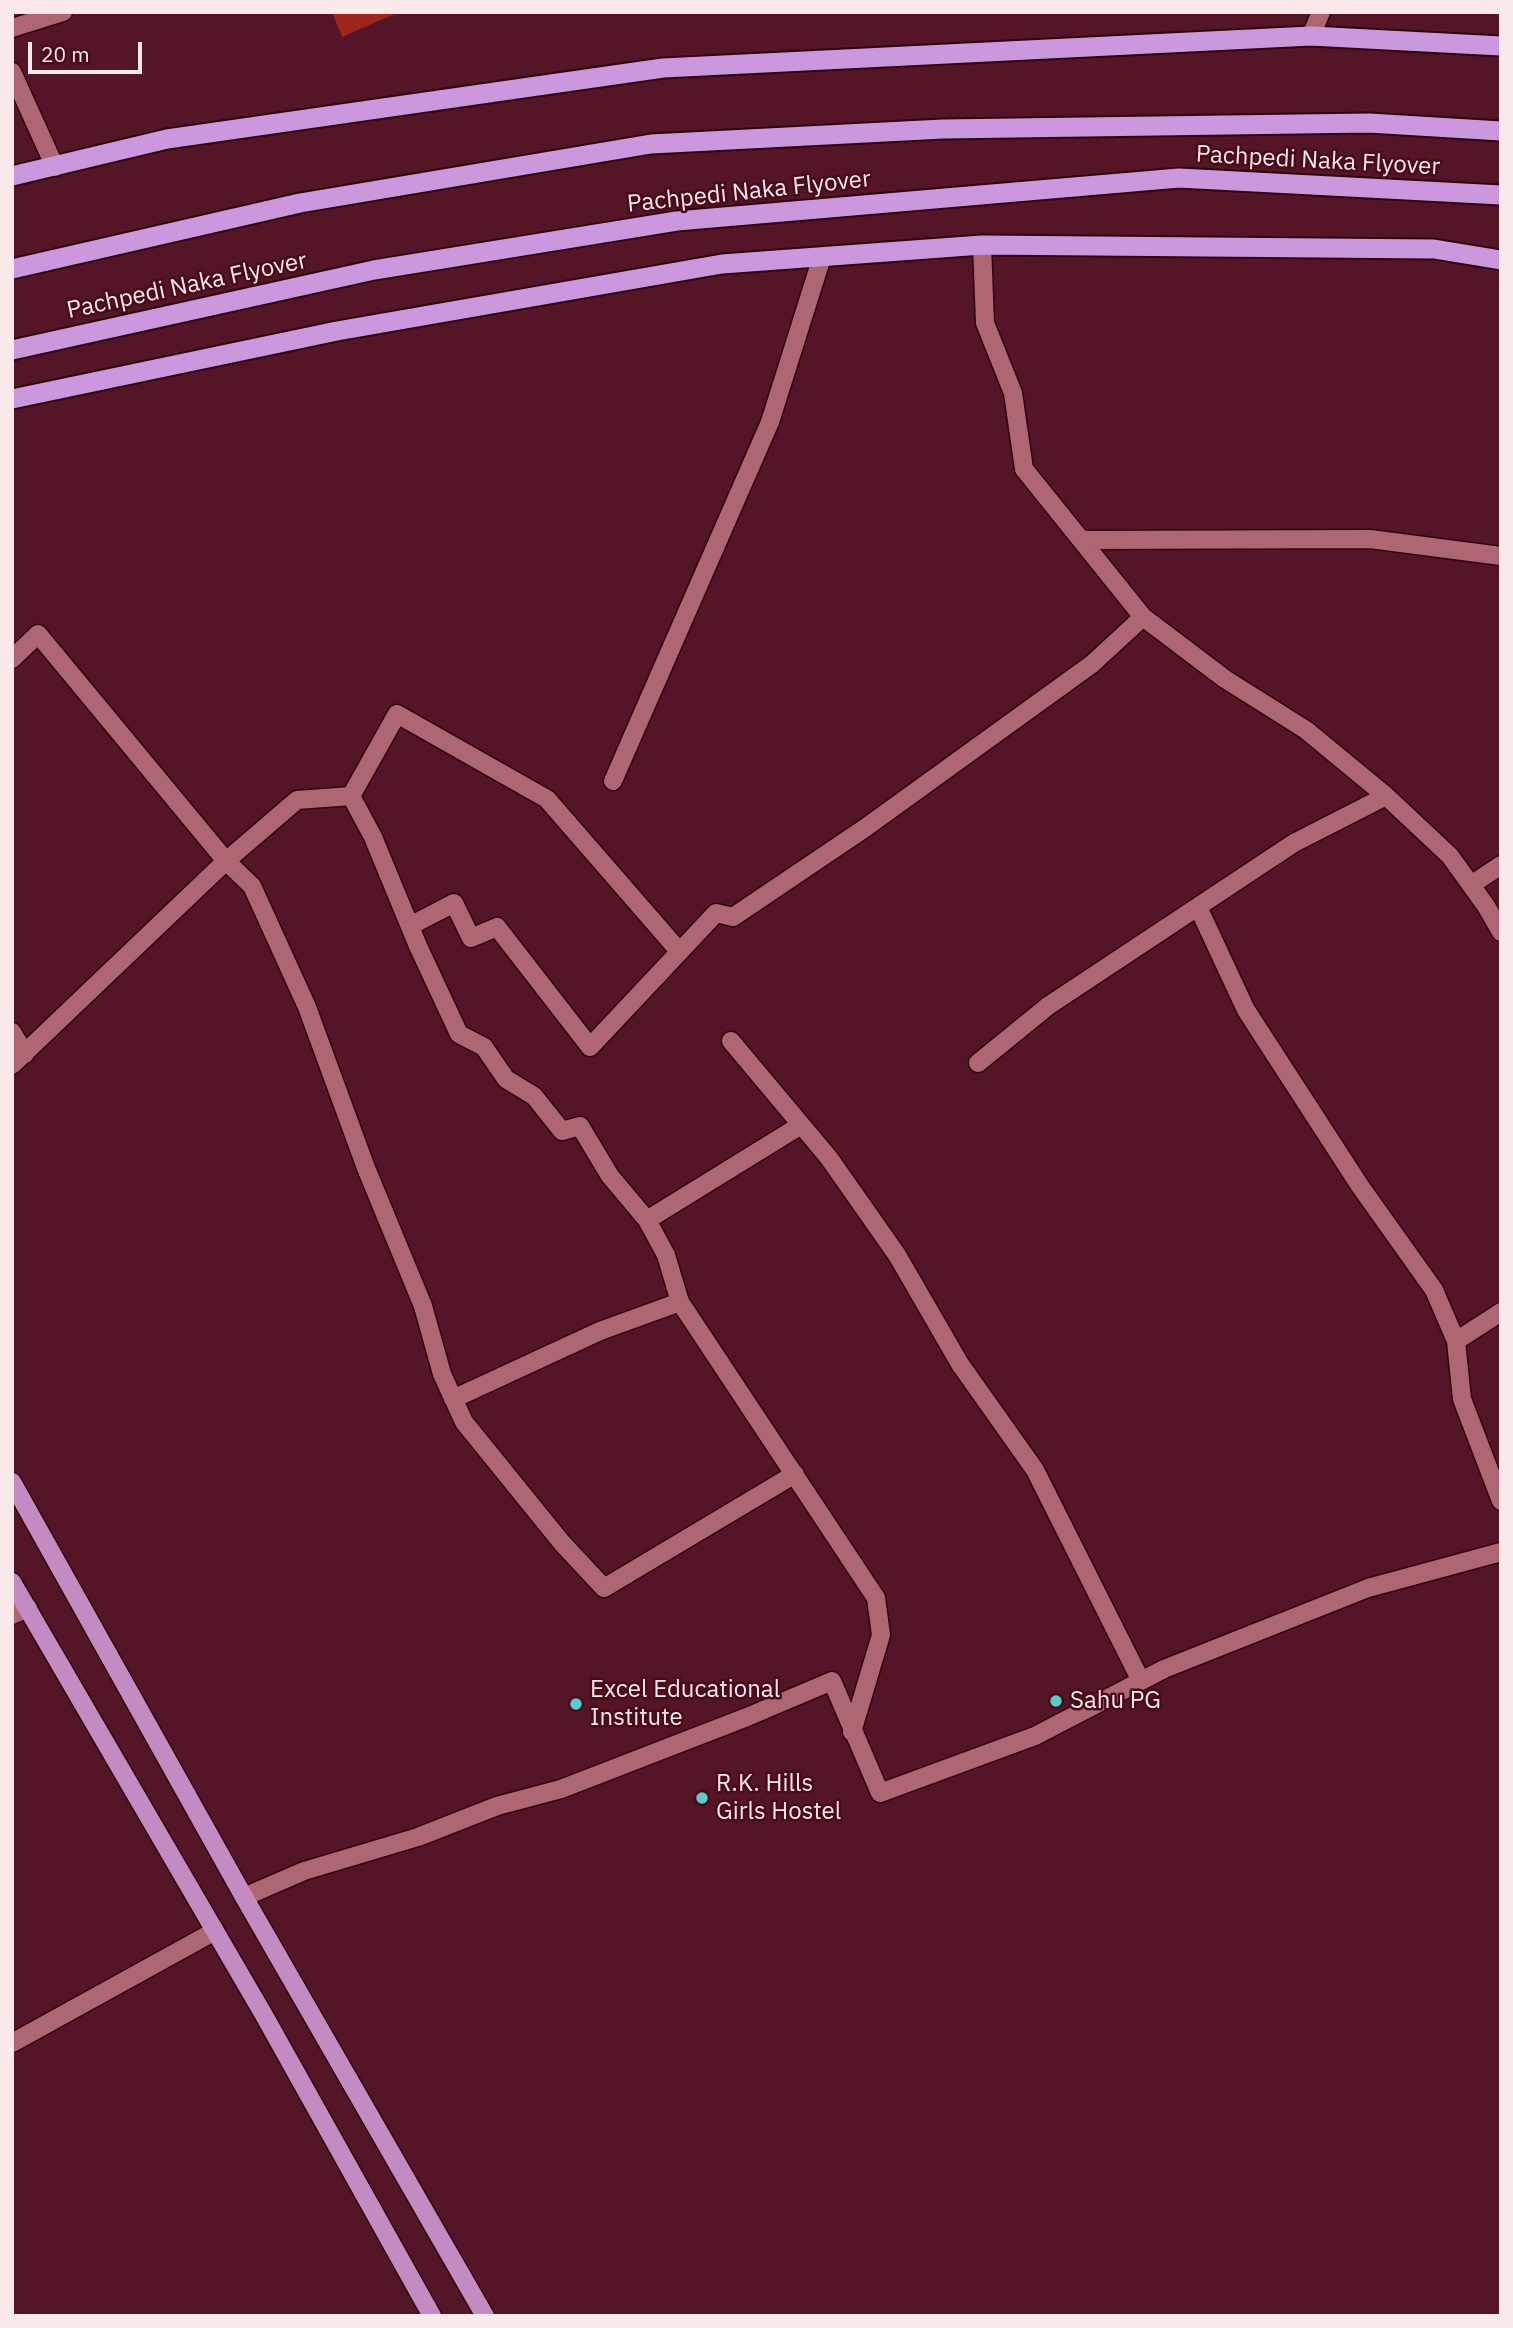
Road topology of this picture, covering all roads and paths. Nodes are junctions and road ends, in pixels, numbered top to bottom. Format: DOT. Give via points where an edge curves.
graph roads {
  1 [pos="63,12"];
  2 [pos="1321,12"];
  3 [pos="12,29"];
  4 [pos="1311,36"];
  5 [pos="1501,46"];
  6 [pos="12,72"];
  7 [pos="1501,131"];
  8 [pos="55,167"];
  9 [pos="12,176"];
  10 [pos="1501,195"];
  11 [pos="982,245"];
  12 [pos="822,257"];
  13 [pos="1501,260"];
  14 [pos="12,269"];
  15 [pos="12,350"];
  16 [pos="12,399"];
  17 [pos="1080,540"];
  18 [pos="1501,556"];
  19 [pos="1143,617"];
  20 [pos="12,659"];
  21 [pos="613,781"];
  22 [pos="351,796"];
  23 [pos="1386,796"];
  24 [pos="226,861"];
  25 [pos="1501,865"];
  26 [pos="1471,885"];
  27 [pos="1198,907"];
  28 [pos="410,926"];
  29 [pos="1501,932"];
  30 [pos="679,951"];
  31 [pos="12,1032"];
  32 [pos="731,1041"];
  33 [pos="19,1059"];
  34 [pos="978,1063"];
  35 [pos="801,1125"];
  36 [pos="647,1220"];
  37 [pos="680,1302"];
  38 [pos="1501,1312"];
  39 [pos="1456,1341"];
  40 [pos="453,1399"];
  41 [pos="795,1474"];
  42 [pos="12,1482"];
  43 [pos="1501,1501"];
  44 [pos="1501,1552"];
  45 [pos="12,1582"];
  46 [pos="20,1612"];
  47 [pos="1141,1681"];
  48 [pos="852,1732"];
  49 [pos="244,1897"];
  50 [pos="215,1931"];
  51 [pos="12,2043"];
  52 [pos="432,2316"];
  53 [pos="485,2316"];
  1 -- 3 [label="street"];
  2 -- 4 [label="street"];
  4 -- 5 [label="highway"];
  4 -- 8 [label="highway" via="663,68 167,139"];
  6 -- 8 [label="street"];
  7 -- 14 [label="highway, Pachpedi Naka Flyover" via="1369,123 943,129 651,144 300,203"];
  8 -- 9 [label="highway"];
  10 -- 15 [label="highway, Pachpedi Naka Flyover" via="1179,178 677,221 374,270"];
  11 -- 12 [label="highway"];
  11 -- 13 [label="highway" via="1434,249"];
  11 -- 17 [label="street" via="985,323 1013,393 1024,469"];
  12 -- 16 [label="highway" via="722,264 337,331"];
  12 -- 21 [label="street" via="770,422"];
  17 -- 18 [label="street" via="1370,539"];
  17 -- 19 [label="street"];
  19 -- 23 [label="street" via="1225,679 1306,730"];
  19 -- 30 [label="street" via="1091,664 924,787 733,917 716,913"];
  20 -- 24 [label="street" via="38,634"];
  22 -- 24 [label="street" via="298,800"];
  22 -- 28 [label="street"];
  22 -- 30 [label="street" via="397,714 547,799"];
  23 -- 26 [label="street" via="1450,856"];
  23 -- 27 [label="street" via="1294,844"];
  24 -- 33 [label="street"];
  24 -- 40 [label="street" via="252,886 307,1007"];
  25 -- 26 [label="street"];
  26 -- 29 [label="street"];
  27 -- 34 [label="street" via="1048,1006"];
  27 -- 39 [label="street" via="1246,1010 1434,1290"];
  28 -- 30 [label="street" via="454,903 471,938 497,927 590,1047"];
  28 -- 36 [label="street" via="459,1034 484,1047 506,1079 534,1096 562,1131 580,1126 610,1176"];
  31 -- 33 [label="street"];
  32 -- 35 [label="street"];
  35 -- 36 [label="street"];
  35 -- 47 [label="street" via="897,1255 960,1364 1035,1470"];
  36 -- 37 [label="street" via="666,1255"];
  37 -- 40 [label="street" via="600,1331"];
  37 -- 41 [label="street"];
  38 -- 39 [label="street"];
  39 -- 43 [label="street" via="1462,1399"];
  40 -- 41 [label="street" via="464,1422 532,1508 604,1588"];
  41 -- 48 [label="street" via="876,1598 881,1634"];
  42 -- 49 [label="main road"];
  44 -- 47 [label="street" via="1368,1588"];
  45 -- 46 [label="main road"];
  46 -- 50 [label="main road"];
  47 -- 48 [label="street" via="1035,1736 880,1793"];
  48 -- 49 [label="street" via="832,1681 561,1788 304,1871"];
  49 -- 53 [label="main road"];
  50 -- 51 [label="street"];
  50 -- 52 [label="main road"];
}
